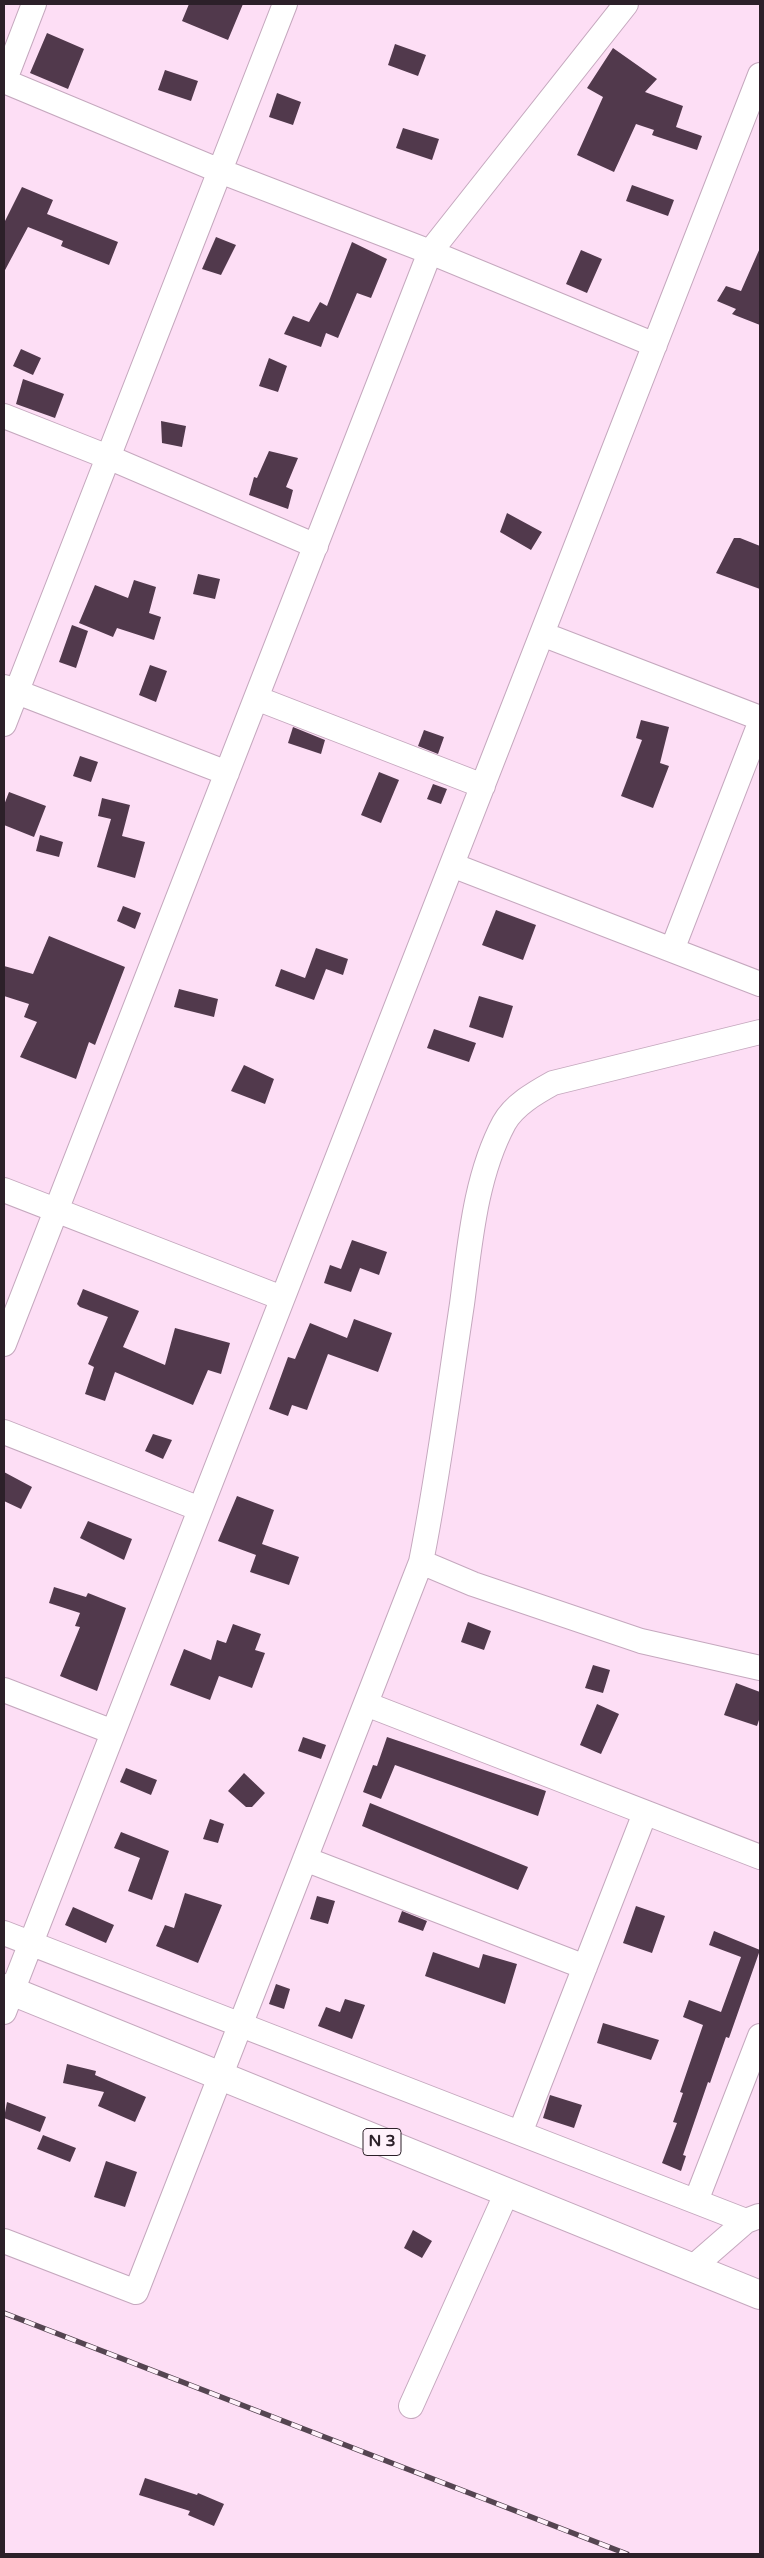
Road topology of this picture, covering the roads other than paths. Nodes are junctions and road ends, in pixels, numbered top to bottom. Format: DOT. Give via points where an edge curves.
graph roads {
  1 [pos="34,4"];
  2 [pos="285,4"];
  3 [pos="626,4"];
  4 [pos="760,75"];
  5 [pos="4,81"];
  6 [pos="220,171"];
  7 [pos="430,252"];
  8 [pos="655,345"];
  9 [pos="4,416"];
  10 [pos="108,457"];
  11 [pos="316,546"];
  12 [pos="542,634"];
  13 [pos="10,690"];
  14 [pos="256,698"];
  15 [pos="760,718"];
  16 [pos="760,723"];
  17 [pos="4,724"];
  18 [pos="227,773"];
  19 [pos="483,786"];
  20 [pos="452,865"];
  21 [pos="672,950"];
  22 [pos="760,984"];
  23 [pos="760,1032"];
  24 [pos="4,1190"];
  25 [pos="56,1210"];
  26 [pos="282,1298"];
  27 [pos="4,1344"];
  28 [pos="4,1432"];
  29 [pos="200,1508"];
  30 [pos="421,1562"];
  31 [pos="760,1668"];
  32 [pos="4,1690"];
  33 [pos="366,1704"];
  34 [pos="113,1732"];
  35 [pos="645,1813"];
  36 [pos="760,1858"];
  37 [pos="305,1859"];
  38 [pos="4,1933"];
  39 [pos="30,1944"];
  40 [pos="585,1967"];
  41 [pos="6,1997"];
  42 [pos="241,2025"];
  43 [pos="760,2036"];
  44 [pos="220,2076"];
  45 [pos="520,2133"];
  46 [pos="506,2192"];
  47 [pos="696,2201"];
  48 [pos="753,2218"];
  49 [pos="4,2241"];
  50 [pos="692,2268"];
  51 [pos="760,2295"];
  52 [pos="411,2406"];
  1 -- 5 [label="street"];
  2 -- 6 [label="street"];
  3 -- 7 [label="street"];
  4 -- 8 [label="street"];
  5 -- 6 [label="street"];
  6 -- 7 [label="street"];
  6 -- 10 [label="street"];
  7 -- 8 [label="street"];
  7 -- 11 [label="street"];
  8 -- 12 [label="street"];
  9 -- 10 [label="street"];
  10 -- 11 [label="street"];
  10 -- 13 [label="street"];
  11 -- 14 [label="street"];
  12 -- 15 [label="street"];
  12 -- 19 [label="street"];
  13 -- 17 [label="street"];
  13 -- 18 [label="street"];
  14 -- 18 [label="street"];
  14 -- 19 [label="street"];
  16 -- 21 [label="street"];
  18 -- 25 [label="street"];
  19 -- 20 [label="street"];
  20 -- 21 [label="street"];
  20 -- 26 [label="street"];
  21 -- 22 [label="street"];
  23 -- 30 [label="street" via="553,1083 531,1094 505,1121 491,1150 473,1225"];
  24 -- 25 [label="street"];
  25 -- 26 [label="street"];
  25 -- 27 [label="street"];
  26 -- 29 [label="street"];
  28 -- 29 [label="street"];
  29 -- 34 [label="street"];
  30 -- 31 [label="street" via="473,1584 641,1641"];
  30 -- 33 [label="street"];
  32 -- 34 [label="street"];
  33 -- 35 [label="street"];
  33 -- 37 [label="street"];
  34 -- 39 [label="street"];
  35 -- 36 [label="street"];
  35 -- 40 [label="street"];
  37 -- 40 [label="street"];
  37 -- 42 [label="street"];
  38 -- 39 [label="street"];
  39 -- 41 [label="street"];
  39 -- 42 [label="street"];
  40 -- 45 [label="street"];
  41 -- 44 [label="main road, N 3"];
  42 -- 44 [label="street"];
  42 -- 45 [label="street"];
  43 -- 47 [label="street"];
  44 -- 46 [label="main road, N 3"];
  44 -- 49 [label="street" via="136,2292"];
  45 -- 47 [label="street"];
  46 -- 50 [label="main road, N 3"];
  46 -- 52 [label="street"];
  47 -- 48 [label="street"];
  48 -- 50 [label="street"];
  50 -- 51 [label="main road, N 3"];
}
